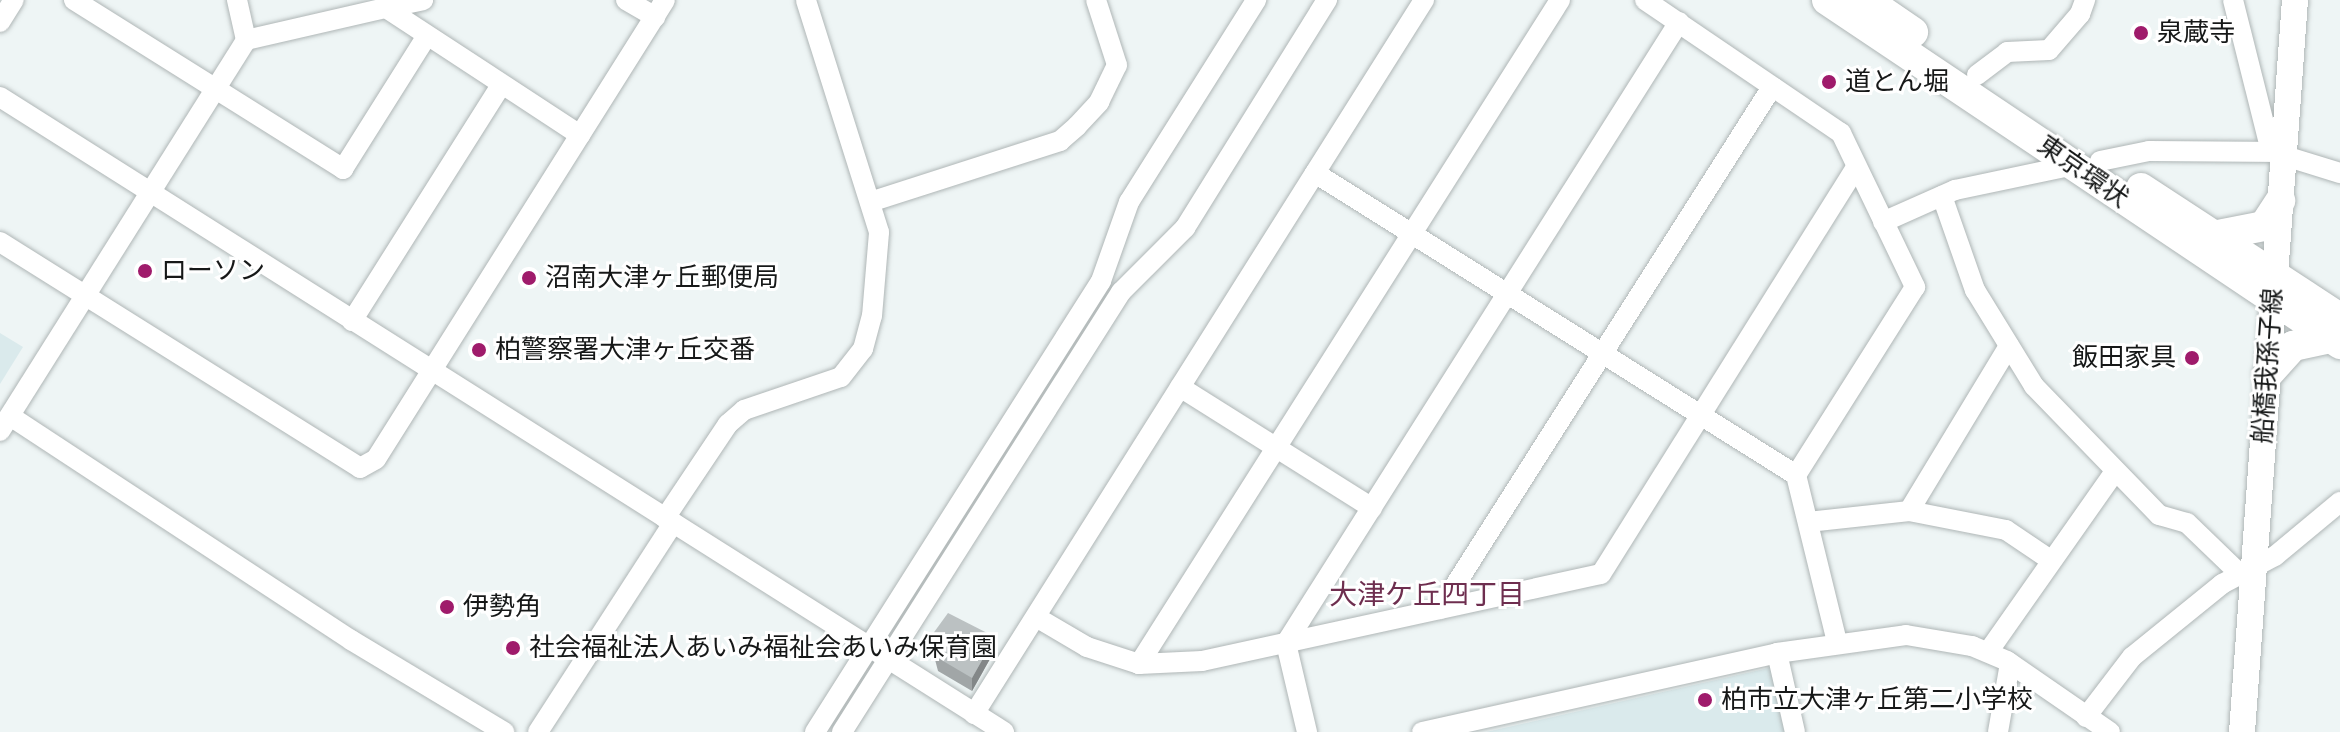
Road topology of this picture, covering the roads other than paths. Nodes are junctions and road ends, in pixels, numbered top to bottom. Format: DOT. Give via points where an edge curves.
graph roads {
  1 [pos="14,0"];
  2 [pos="74,0"];
  3 [pos="237,0"];
  4 [pos="423,0"];
  5 [pos="626,0"];
  6 [pos="806,0"];
  7 [pos="1096,0"];
  8 [pos="1256,0"];
  9 [pos="1327,0"];
  10 [pos="1424,0"];
  11 [pos="1560,0"];
  12 [pos="1645,0"];
  13 [pos="1827,0"];
  14 [pos="1866,0"];
  15 [pos="2085,0"];
  16 [pos="2233,0"];
  17 [pos="2295,0"];
  18 [pos="386,8"];
  19 [pos="660,8"];
  20 [pos="0,22"];
  21 [pos="1679,22"];
  22 [pos="426,37"];
  23 [pos="246,40"];
  24 [pos="1977,75"];
  25 [pos="501,85"];
  26 [pos="1772,87"];
  27 [pos="214,89"];
  28 [pos="0,97"];
  29 [pos="580,135"];
  30 [pos="2280,153"];
  31 [pos="2087,163"];
  32 [pos="1856,167"];
  33 [pos="1315,173"];
  34 [pos="2340,173"];
  35 [pos="149,192"];
  36 [pos="1942,196"];
  37 [pos="2280,201"];
  38 [pos="870,202"];
  39 [pos="1883,222"];
  40 [pos="1412,232"];
  41 [pos="2213,236"];
  42 [pos="0,242"];
  43 [pos="2274,289"];
  44 [pos="1507,293"];
  45 [pos="86,296"];
  46 [pos="352,321"];
  47 [pos="2337,333"];
  48 [pos="2009,346"];
  49 [pos="1601,353"];
  50 [pos="432,371"];
  51 [pos="2268,374"];
  52 [pos="1180,387"];
  53 [pos="1699,414"];
  54 [pos="5,423"];
  55 [pos="1276,447"];
  56 [pos="2115,471"];
  57 [pos="1796,475"];
  58 [pos="2340,502"];
  59 [pos="1372,508"];
  60 [pos="1909,511"];
  61 [pos="669,521"];
  62 [pos="1808,522"];
  63 [pos="2052,561"];
  64 [pos="2246,570"];
  65 [pos="1440,609"];
  66 [pos="1036,617"];
  67 [pos="1837,642"];
  68 [pos="1286,643"];
  69 [pos="867,648"];
  70 [pos="1988,652"];
  71 [pos="1777,653"];
  72 [pos="887,661"];
  73 [pos="2010,663"];
  74 [pos="1139,664"];
  75 [pos="974,714"];
  76 [pos="2086,717"];
  77 [pos="504,732"];
  78 [pos="538,732"];
  79 [pos="815,732"];
  80 [pos="842,732"];
  81 [pos="1004,732"];
  82 [pos="1307,732"];
  83 [pos="1422,732"];
  84 [pos="1795,732"];
  85 [pos="1998,732"];
  86 [pos="2110,732"];
  87 [pos="2242,732"];
  1 -- 20 [label="street"];
  2 -- 27 [label="street"];
  3 -- 23 [label="street"];
  4 -- 18 [label="street"];
  5 -- 19 [label="street"];
  6 -- 38 [label="street"];
  7 -- 38 [label="street" via="1117,65 1099,102 1077,126 1060,141"];
  8 -- 69 [label="street" via="1129,202 1101,281"];
  9 -- 72 [label="street" via="1185,228 1121,292"];
  10 -- 33 [label="street"];
  11 -- 40 [label="street"];
  12 -- 21 [label="street"];
  13 -- 31 [label="highway, 東京環状"];
  14 -- 24 [label="highway, 東京環状"];
  15 -- 24 [label="street" via="2080,14 2049,50 2007,52"];
  16 -- 30 [label="street"];
  17 -- 30 [label="main road, 船橋我孫子線"];
  18 -- 22 [label="street"];
  18 -- 23 [label="street"];
  19 -- 29 [label="street"];
  21 -- 26 [label="street"];
  21 -- 44 [label="street"];
  22 -- 25 [label="street"];
  22 -- 27 [label="street" via="343,169"];
  23 -- 27 [label="street"];
  24 -- 31 [label="highway, 東京環状"];
  25 -- 29 [label="street"];
  25 -- 46 [label="street"];
  26 -- 32 [label="street" via="1841,133"];
  26 -- 49 [label="street"];
  27 -- 35 [label="street"];
  28 -- 35 [label="street"];
  29 -- 50 [label="street"];
  30 -- 31 [label="street" via="2149,151"];
  30 -- 34 [label="street"];
  30 -- 37 [label="main road, 船橋我孫子線"];
  31 -- 36 [label="street"];
  31 -- 41 [label="highway, 東京環状"];
  31 -- 43 [label="highway, 東京環状"];
  32 -- 39 [label="street"];
  32 -- 53 [label="street"];
  33 -- 40 [label="street"];
  33 -- 52 [label="street"];
  35 -- 45 [label="street"];
  35 -- 46 [label="street"];
  36 -- 39 [label="street"];
  36 -- 48 [label="street" via="1975,290"];
  37 -- 41 [label="highway" via="2264,226"];
  37 -- 43 [label="main road, 船橋我孫子線"];
  38 -- 61 [label="street" via="881,244 872,316 853,367 829,384 744,410 728,424"];
  39 -- 57 [label="street" via="1915,287"];
  40 -- 44 [label="street"];
  40 -- 55 [label="street"];
  41 -- 43 [label="highway, 東京環状"];
  42 -- 45 [label="street"];
  43 -- 47 [label="highway, 東京環状"];
  43 -- 51 [label="main road, 船橋我孫子線"];
  44 -- 49 [label="street"];
  44 -- 59 [label="street"];
  45 -- 50 [label="street" via="360,468 376,459"];
  45 -- 54 [label="street"];
  46 -- 50 [label="street"];
  47 -- 51 [label="highway" via="2293,346"];
  48 -- 56 [label="street" via="2065,423"];
  48 -- 60 [label="street"];
  49 -- 53 [label="street"];
  49 -- 65 [label="street"];
  50 -- 61 [label="street"];
  51 -- 64 [label="main road, 船橋我孫子線"];
  52 -- 55 [label="street"];
  52 -- 66 [label="street"];
  53 -- 57 [label="street"];
  53 -- 65 [label="street" via="1601,574"];
  54 -- 77 [label="street"];
  55 -- 59 [label="street"];
  55 -- 74 [label="street"];
  56 -- 63 [label="street"];
  56 -- 64 [label="street" via="2159,515 2187,523"];
  57 -- 62 [label="street"];
  58 -- 64 [label="street" via="2275,556"];
  59 -- 68 [label="street"];
  60 -- 62 [label="street"];
  60 -- 63 [label="street" via="2006,530"];
  61 -- 69 [label="street"];
  61 -- 78 [label="street"];
  62 -- 67 [label="street"];
  63 -- 70 [label="street"];
  64 -- 76 [label="street" via="2132,657"];
  64 -- 87 [label="main road, 船橋我孫子線"];
  65 -- 68 [label="street"];
  66 -- 74 [label="street" via="1087,647"];
  66 -- 75 [label="street"];
  67 -- 70 [label="street" via="1906,635"];
  67 -- 71 [label="street"];
  68 -- 74 [label="street" via="1202,661"];
  68 -- 82 [label="street"];
  69 -- 72 [label="street"];
  69 -- 79 [label="street"];
  70 -- 73 [label="street"];
  71 -- 83 [label="street"];
  71 -- 84 [label="street"];
  72 -- 75 [label="street"];
  72 -- 80 [label="street"];
  73 -- 76 [label="street"];
  73 -- 85 [label="street"];
  75 -- 81 [label="street"];
  76 -- 86 [label="street"];
}
